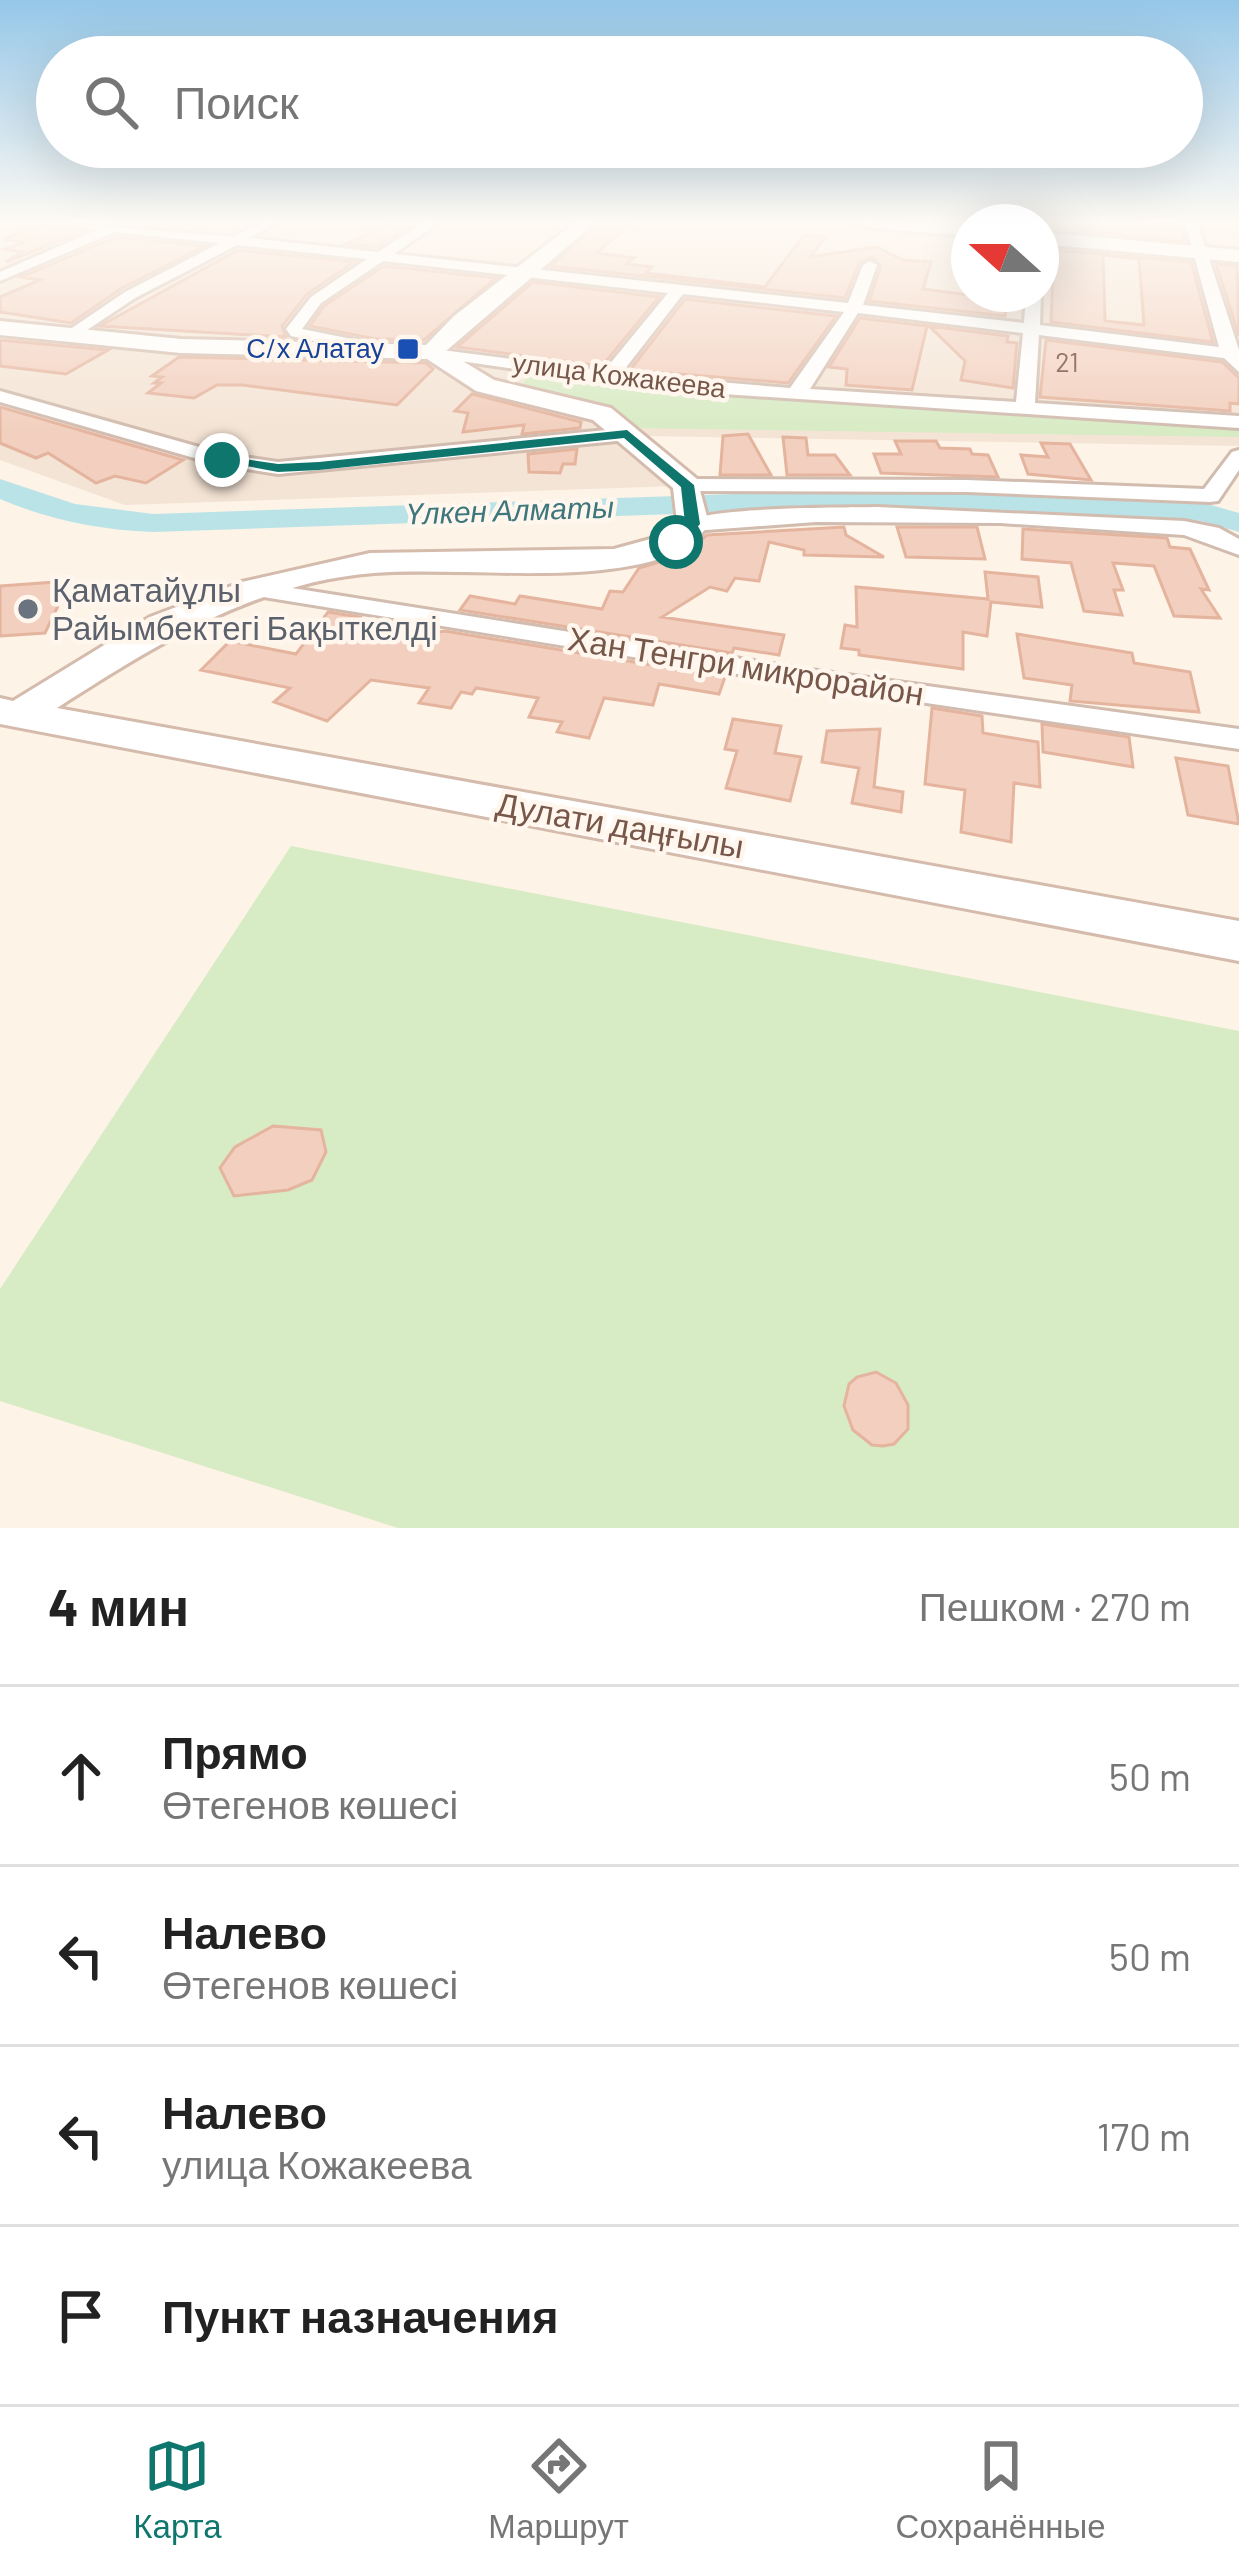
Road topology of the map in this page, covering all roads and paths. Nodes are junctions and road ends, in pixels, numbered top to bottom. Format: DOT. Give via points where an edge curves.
graph roads {
  1 [pos="133,293"];
  2 [pos="325,293"];
  3 [pos="499,293"];
  4 [pos="675,293"];
  5 [pos="710,293"];
  6 [pos="859,293"];
  7 [pos="1214,293"];
  8 [pos="1034,294"];
  9 [pos="854,308"];
  10 [pos="0,328"];
  11 [pos="1031,329"];
  12 [pos="72,335"];
  13 [pos="385,351"];
  14 [pos="432,352"];
  15 [pos="1236,359"];
  16 [pos="609,377"];
  17 [pos="793,394"];
  18 [pos="0,396"];
  19 [pos="1025,408"];
  20 [pos="1239,422"];
  21 [pos="627,434"];
  22 [pos="1239,456"];
  23 [pos="691,504"];
  24 [pos="1239,548"];
  25 [pos="254,590"];
  26 [pos="9,713"];
  27 [pos="1239,739"];
  28 [pos="1239,941"];
  1 -- 12 [label="street"];
  2 -- 13 [label="street" via="297,333"];
  3 -- 14 [label="street"];
  4 -- 16 [label="street"];
  5 -- 9 [label="street"];
  6 -- 9 [label="street"];
  7 -- 15 [label="street"];
  8 -- 11 [label="street"];
  9 -- 11 [label="street"];
  9 -- 17 [label="street"];
  10 -- 12 [label="street, улица Кожакеева"];
  11 -- 15 [label="street"];
  11 -- 19 [label="street"];
  12 -- 13 [label="street, улица Кожакеева"];
  13 -- 14 [label="street, улица Кожакеева"];
  14 -- 16 [label="street, улица Кожакеева"];
  14 -- 21 [label="street" via="485,386 602,414"];
  16 -- 17 [label="street, улица Кожакеева"];
  17 -- 19 [label="street, улица Кожакеева"];
  18 -- 21 [label="street, улица Кожакеева" via="222,460 278,468"];
  19 -- 20 [label="street, улица Кожакеева"];
  21 -- 23 [label="street"];
  22 -- 23 [label="street" via="1210,496 967,486"];
  23 -- 24 [label="street" via="1184,528"];
  23 -- 25 [label="street" via="676,542 615,559 370,563"];
  25 -- 26 [label="street" via="163,625"];
  25 -- 27 [label="street, Хан Тенгри микрорайон"];
  26 -- 28 [label="street, Дулати даңғылы"];
}
